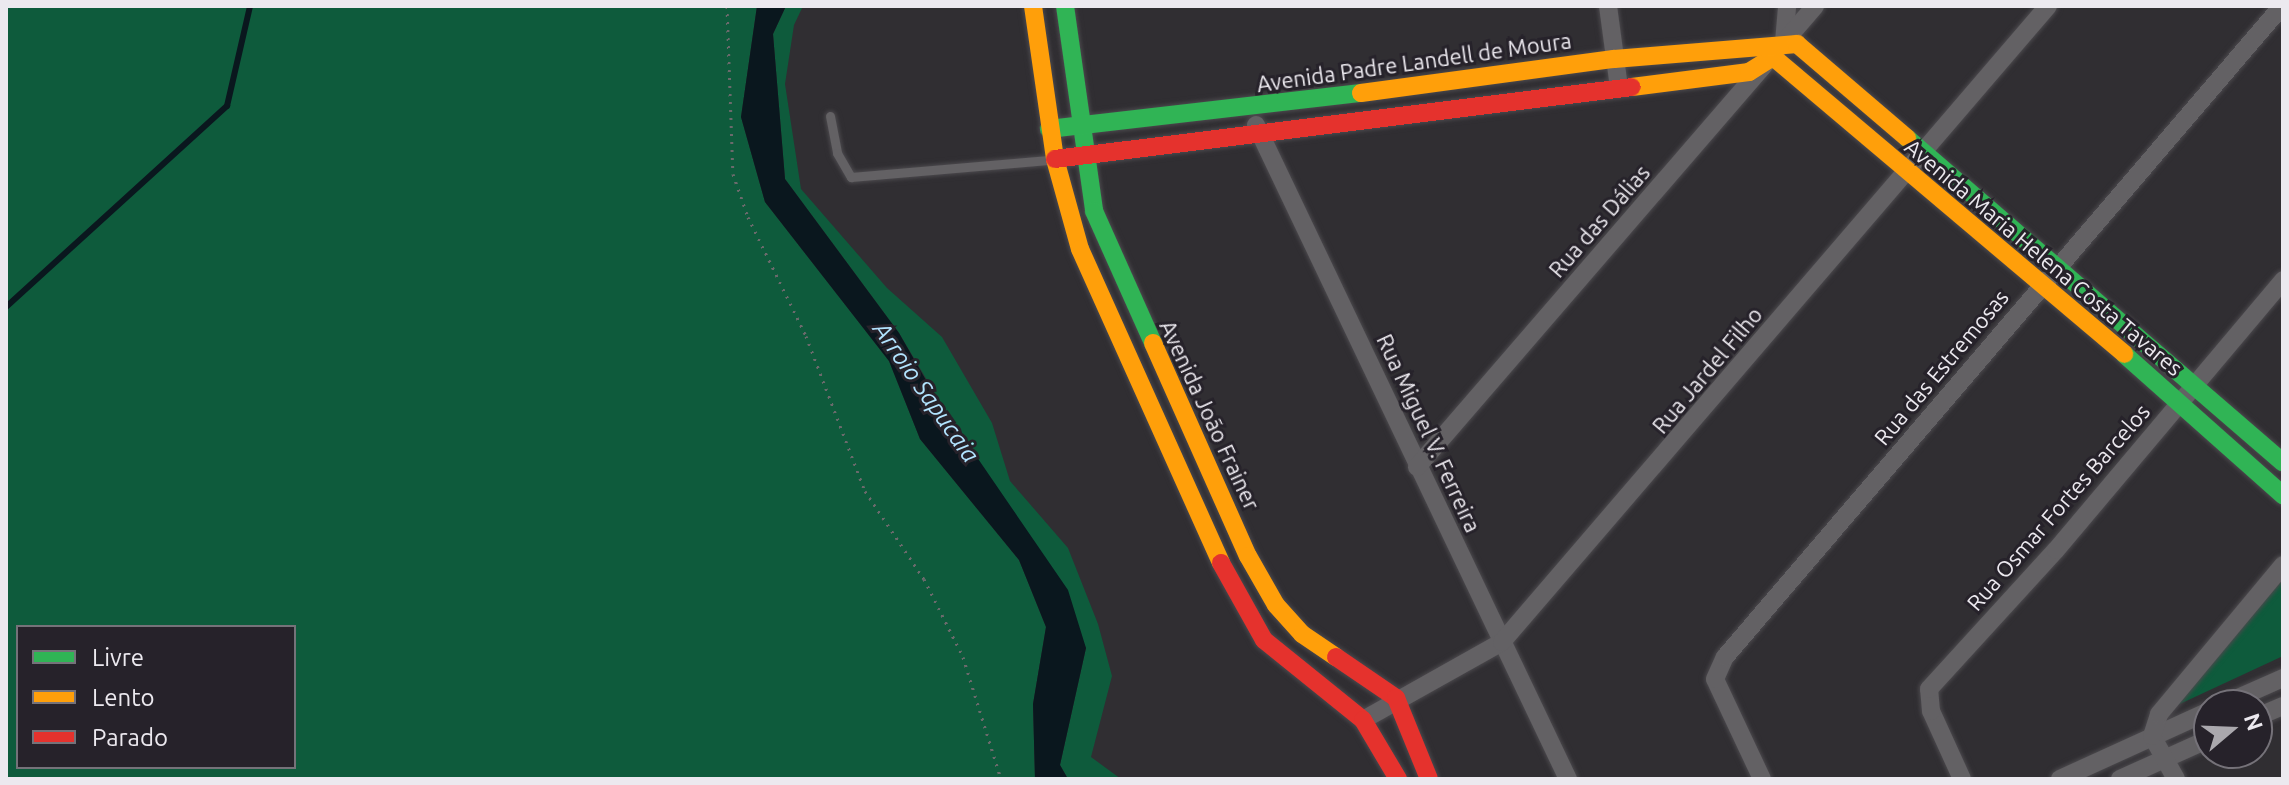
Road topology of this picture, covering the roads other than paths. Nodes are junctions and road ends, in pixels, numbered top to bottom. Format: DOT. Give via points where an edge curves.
graph roads {
  1 [pos="1033,6"];
  2 [pos="1065,6"];
  3 [pos="1608,6"];
  4 [pos="1787,6"];
  5 [pos="1815,6"];
  6 [pos="2048,6"];
  7 [pos="2282,6"];
  8 [pos="1779,50"];
  9 [pos="1614,59"];
  10 [pos="1619,87"];
  11 [pos="1246,109"];
  12 [pos="830,116"];
  13 [pos="1080,128"];
  14 [pos="1049,129"];
  15 [pos="1262,136"];
  16 [pos="1923,154"];
  17 [pos="1086,155"];
  18 [pos="1055,159"];
  19 [pos="1906,174"];
  20 [pos="2058,271"];
  21 [pos="2283,280"];
  22 [pos="2041,287"];
  23 [pos="2195,385"];
  24 [pos="2181,402"];
  25 [pos="2283,462"];
  26 [pos="1417,467"];
  27 [pos="2283,495"];
  28 [pos="2283,565"];
  29 [pos="1502,642"];
  30 [pos="2283,678"];
  31 [pos="2258,689"];
  32 [pos="1396,698"];
  33 [pos="2193,718"];
  34 [pos="1363,720"];
  35 [pos="2152,736"];
  36 [pos="2193,746"];
  37 [pos="2166,758"];
  38 [pos="1398,779"];
  39 [pos="1429,779"];
  40 [pos="1568,779"];
  41 [pos="1762,779"];
  42 [pos="1962,779"];
  43 [pos="2060,779"];
  44 [pos="2120,779"];
  45 [pos="2176,779"];
  1 -- 14 [label="street"];
  2 -- 13 [label="street, Avenida João Frainer"];
  3 -- 9 [label="street"];
  4 -- 8 [label="street"];
  5 -- 8 [label="street, Rua das Dálias"];
  6 -- 16 [label="street, Rua Jardel Filho"];
  7 -- 20 [label="street, Rua das Estremosas"];
  8 -- 9 [label="street, Avenida Padre Landell de Moura"];
  8 -- 10 [label="street" via="1749,72"];
  8 -- 16 [label="street, Avenida Maria Helena Costa Tavares" via="1797,44"];
  8 -- 19 [label="street, Avenida Maria Helena Costa Tavares"];
  8 -- 26 [label="street, Rua das Dálias"];
  9 -- 10 [label="street"];
  9 -- 11 [label="street, Avenida Padre Landell de Moura"];
  10 -- 15 [label="street"];
  11 -- 13 [label="street, Avenida Padre Landell de Moura"];
  11 -- 15 [label="street, Rua Miguel V. Ferreira"];
  12 -- 18 [label="lane" via="837,153 851,177"];
  13 -- 14 [label="street, Avenida Padre Landell de Moura"];
  13 -- 17 [label="street, Avenida João Frainer"];
  14 -- 18 [label="street"];
  15 -- 17 [label="street"];
  15 -- 26 [label="street, Rua Miguel V. Ferreira"];
  16 -- 19 [label="street, Rua Jardel Filho"];
  16 -- 20 [label="street, Avenida Maria Helena Costa Tavares"];
  17 -- 18 [label="street"];
  17 -- 32 [label="street, Avenida João Frainer" via="1107,248 1276,605 1302,634"];
  18 -- 34 [label="street" via="1080,249 1246,616 1264,640"];
  19 -- 22 [label="street, Avenida Maria Helena Costa Tavares"];
  19 -- 29 [label="street, Rua Jardel Filho"];
  20 -- 22 [label="street, Rua das Estremosas"];
  20 -- 23 [label="street, Avenida Maria Helena Costa Tavares"];
  21 -- 23 [label="street, Rua Osmar Fortes Barcelos"];
  22 -- 24 [label="street, Avenida Maria Helena Costa Tavares"];
  22 -- 41 [label="street, Rua das Estremosas" via="1725,657 1715,679"];
  23 -- 24 [label="street, Rua Osmar Fortes Barcelos"];
  23 -- 25 [label="street, Avenida Maria Helena Costa Tavares"];
  24 -- 27 [label="street, Avenida Maria Helena Costa Tavares"];
  24 -- 42 [label="street, Rua Osmar Fortes Barcelos" via="1929,689 1931,711"];
  26 -- 29 [label="street, Rua Miguel V. Ferreira"];
  28 -- 35 [label="street" via="2159,714"];
  29 -- 32 [label="street, Rua Jardel Filho"];
  29 -- 40 [label="street, Rua Miguel V. Ferreira"];
  30 -- 31 [label="street"];
  32 -- 34 [label="street, Rua Jardel Filho"];
  32 -- 39 [label="street"];
  33 -- 35 [label="street"];
  34 -- 38 [label="street"];
  35 -- 37 [label="street"];
  35 -- 43 [label="street"];
  36 -- 37 [label="street"];
  37 -- 44 [label="street"];
  37 -- 45 [label="street"];
}
